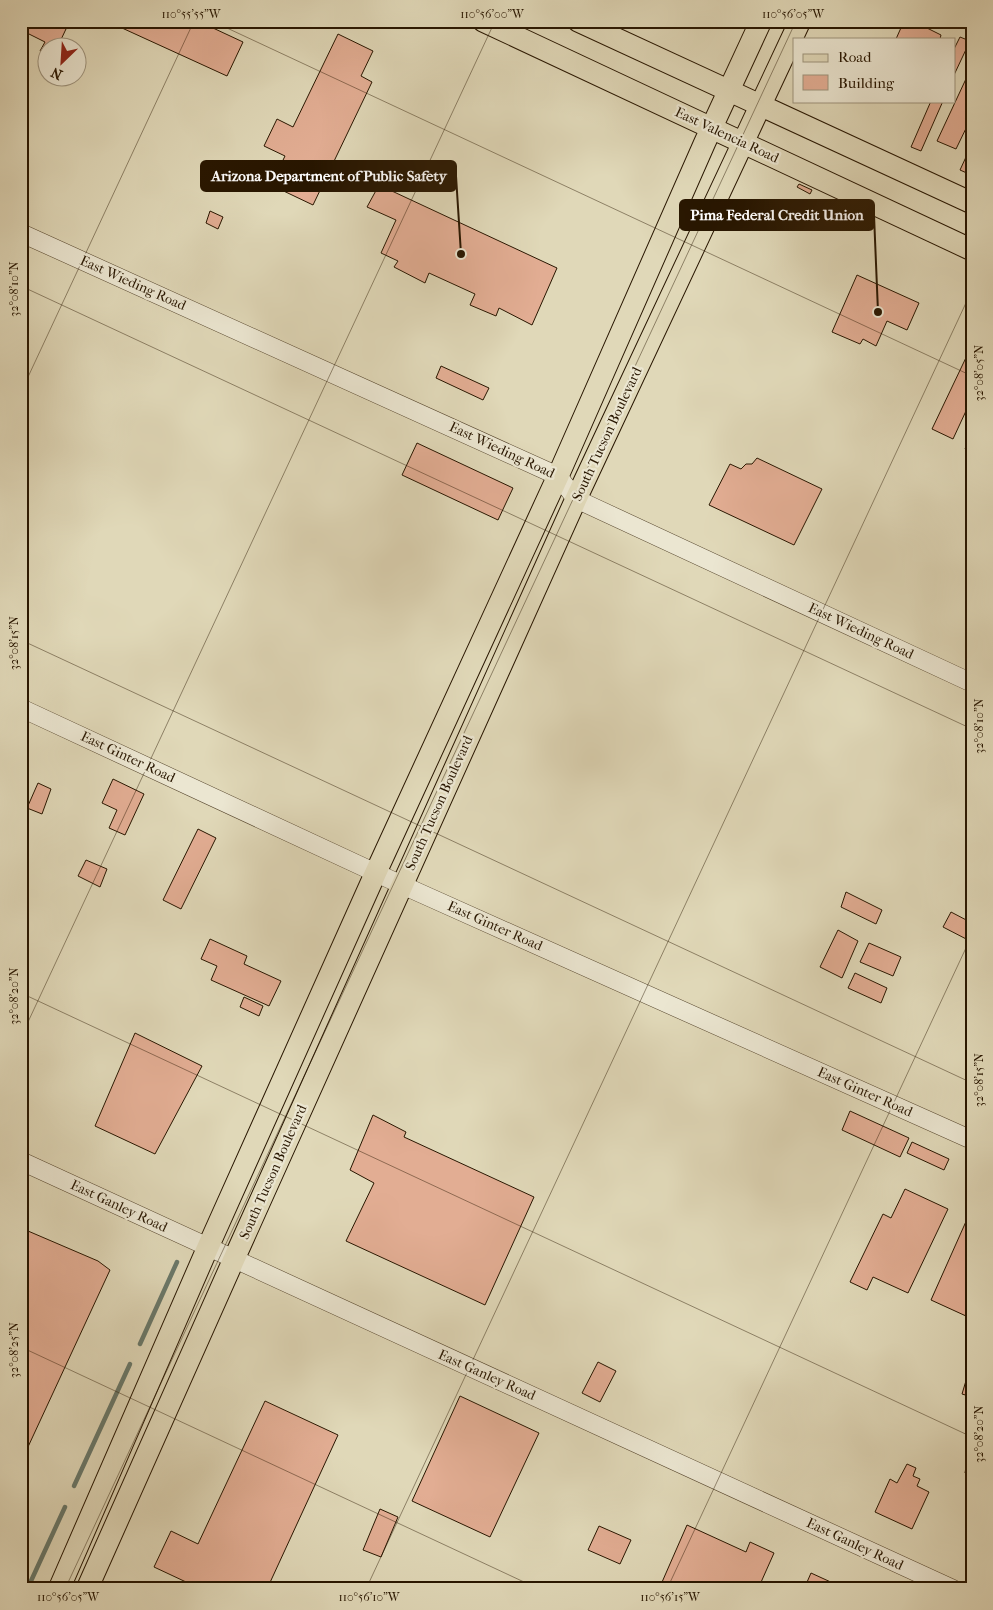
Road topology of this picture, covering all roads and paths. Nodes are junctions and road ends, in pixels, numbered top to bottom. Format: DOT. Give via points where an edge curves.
graph roads {
  1 [pos="483,21"];
  2 [pos="578,21"];
  3 [pos="761,21"];
  4 [pos="800,21"];
  5 [pos="730,91"];
  6 [pos="761,105"];
  7 [pos="712,128"];
  8 [pos="744,144"];
  9 [pos="972,202"];
  10 [pos="21,233"];
  11 [pos="972,250"];
  12 [pos="558,476"];
  13 [pos="576,498"];
  14 [pos="972,683"];
  15 [pos="21,708"];
  16 [pos="376,872"];
  17 [pos="402,884"];
  18 [pos="972,1140"];
  19 [pos="21,1161"];
  20 [pos="208,1247"];
  21 [pos="234,1258"];
  22 [pos="59,1589"];
  23 [pos="87,1589"];
  24 [pos="953,1589"];
  1 -- 7 [label="main road, East Valencia Road"];
  2 -- 5 [label="main road"];
  3 -- 5 [label="main road, South Tucson Boulevard"];
  4 -- 6 [label="main road, South Tucson Boulevard"];
  5 -- 6 [label="main road"];
  5 -- 7 [label="main road, South Tucson Boulevard"];
  6 -- 8 [label="main road, South Tucson Boulevard"];
  6 -- 9 [label="main road"];
  7 -- 8 [label="main road, East Valencia Road"];
  7 -- 12 [label="main road, South Tucson Boulevard"];
  8 -- 11 [label="main road, East Valencia Road"];
  8 -- 13 [label="main road, South Tucson Boulevard"];
  10 -- 12 [label="street, East Wieding Road"];
  12 -- 13 [label="street, East Wieding Road"];
  12 -- 16 [label="main road, South Tucson Boulevard"];
  13 -- 14 [label="street, East Wieding Road"];
  13 -- 17 [label="main road, South Tucson Boulevard"];
  15 -- 16 [label="street, East Ginter Road"];
  16 -- 17 [label="street, East Ginter Road"];
  16 -- 20 [label="main road, South Tucson Boulevard"];
  17 -- 18 [label="street, East Ginter Road"];
  17 -- 21 [label="main road, South Tucson Boulevard"];
  19 -- 20 [label="street, East Ganley Road"];
  20 -- 21 [label="street, East Ganley Road"];
  20 -- 22 [label="main road, South Tucson Boulevard"];
  21 -- 23 [label="main road, South Tucson Boulevard"];
  21 -- 24 [label="street, East Ganley Road"];
}
